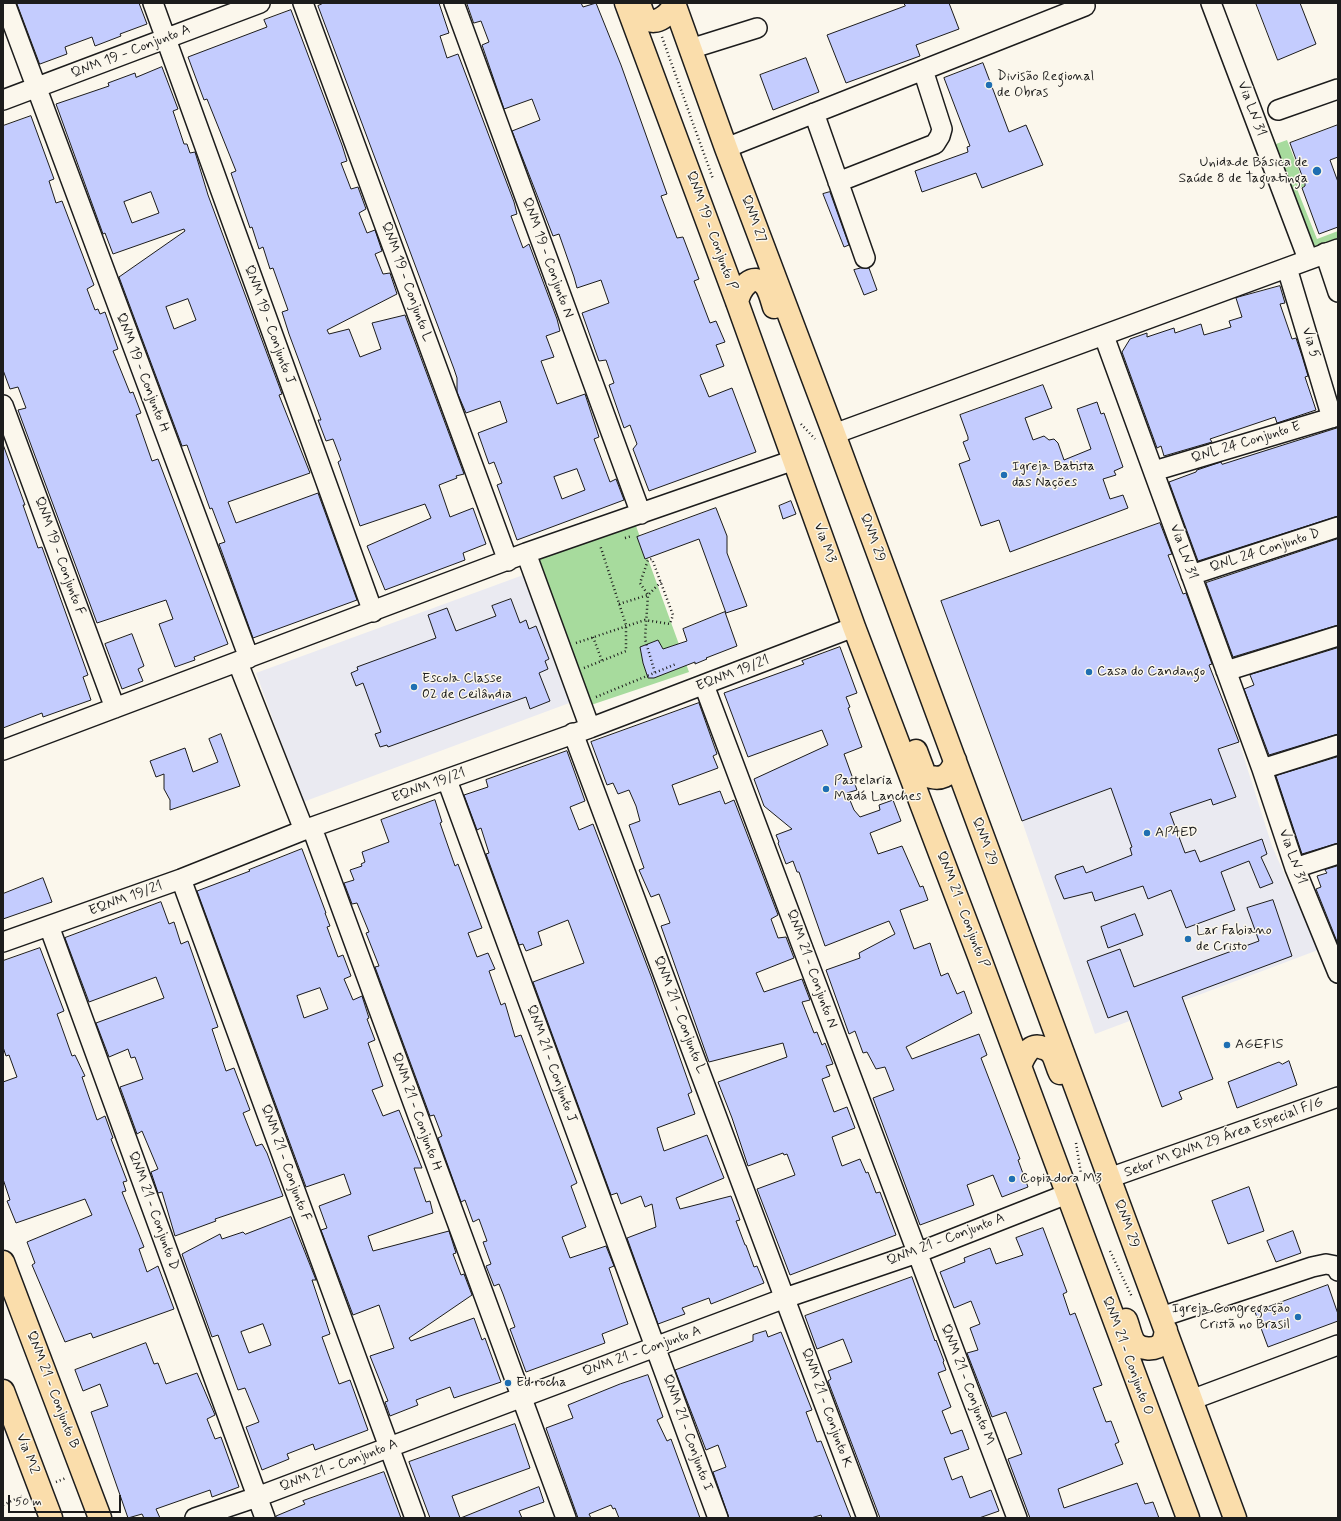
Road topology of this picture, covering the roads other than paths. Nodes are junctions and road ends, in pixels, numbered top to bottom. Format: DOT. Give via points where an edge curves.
graph roads {
  1 [pos="5,3"];
  2 [pos="152,3"];
  3 [pos="260,3"];
  4 [pos="303,3"];
  5 [pos="454,3"];
  6 [pos="626,3"];
  7 [pos="639,3"];
  8 [pos="674,3"];
  9 [pos="1211,3"];
  10 [pos="1085,6"];
  11 [pos="757,28"];
  12 [pos="166,39"];
  13 [pos="690,49"];
  14 [pos="923,70"];
  15 [pos="35,88"];
  16 [pos="1338,89"];
  17 [pos="3,100"];
  18 [pos="1278,110"];
  19 [pos="814,113"];
  20 [pos="726,148"];
  21 [pos="838,182"];
  22 [pos="1324,254"];
  23 [pos="865,258"];
  24 [pos="1287,268"];
  25 [pos="1338,292"];
  26 [pos="738,302"];
  27 [pos="1104,336"];
  28 [pos="818,394"];
  29 [pos="3,405"];
  30 [pos="1335,417"];
  31 [pos="834,434"];
  32 [pos="794,460"];
  33 [pos="1154,471"];
  34 [pos="641,514"];
  35 [pos="1338,527"];
  36 [pos="526,553"];
  37 [pos="508,561"];
  38 [pos="1191,575"];
  39 [pos="373,612"];
  40 [pos="854,627"];
  41 [pos="1338,636"];
  42 [pos="867,656"];
  43 [pos="243,660"];
  44 [pos="1226,671"];
  45 [pos="704,685"];
  46 [pos="115,708"];
  47 [pos="581,730"];
  48 [pos="1338,745"];
  49 [pos="3,750"];
  50 [pos="954,760"];
  51 [pos="1262,769"];
  52 [pos="446,780"];
  53 [pos="308,829"];
  54 [pos="1338,854"];
  55 [pos="1295,868"];
  56 [pos="181,879"];
  57 [pos="49,926"];
  58 [pos="3,942"];
  59 [pos="1337,966"];
  60 [pos="1020,1066"];
  61 [pos="1338,1097"];
  62 [pos="1099,1150"];
  63 [pos="1109,1178"];
  64 [pos="1068,1198"];
  65 [pos="917,1252"];
  66 [pos="3,1262"];
  67 [pos="1338,1271"];
  68 [pos="785,1298"];
  69 [pos="1163,1324"];
  70 [pos="1338,1345"];
  71 [pos="656,1347"];
  72 [pos="3,1391"];
  73 [pos="521,1397"];
  74 [pos="1191,1400"];
  75 [pos="388,1447"];
  76 [pos="257,1497"];
  77 [pos="51,1518"];
  78 [pos="100,1518"];
  79 [pos="195,1518"];
  80 [pos="266,1518"];
  81 [pos="415,1518"];
  82 [pos="566,1518"];
  83 [pos="718,1518"];
  84 [pos="867,1518"];
  85 [pos="1017,1518"];
  86 [pos="1188,1518"];
  87 [pos="1235,1518"];
  1 -- 15 [label="street, QNM 19 - Conjunto H"];
  2 -- 12 [label="street, QNM 19 - Conjunto J"];
  3 -- 12 [label="street, QNM 19 - Conjunto A"];
  4 -- 37 [label="street, QNM 19 - Conjunto L"];
  5 -- 34 [label="street, QNM 19 - Conjunto N"];
  6 -- 26 [label="main road, QNM 19 - Conjunto P"];
  7 -- 8 [label="main road" via="644,17 653,20 667,15"];
  8 -- 13 [label="main road, QNM 27"];
  9 -- 22 [label="street, Via LN 31"];
  10 -- 14 [label="street"];
  11 -- 13 [label="street"];
  12 -- 15 [label="street, QNM 19 - Conjunto A"];
  12 -- 39 [label="street, QNM 19 - Conjunto J"];
  13 -- 20 [label="main road, QNM 27"];
  14 -- 19 [label="street"];
  14 -- 21 [label="street" via="942,129 935,144"];
  15 -- 17 [label="street, QNM 19 - Conjunto A"];
  15 -- 43 [label="street, QNM 19 - Conjunto H"];
  16 -- 18 [label="street"];
  19 -- 20 [label="street"];
  19 -- 21 [label="street"];
  20 -- 28 [label="main road, QNM 27"];
  21 -- 23 [label="street"];
  22 -- 24 [label="street"];
  22 -- 25 [label="street"];
  24 -- 27 [label="street"];
  24 -- 30 [label="street, Via 5"];
  26 -- 28 [label="main road" via="741,289 749,282 759,282 767,288 793,357"];
  26 -- 32 [label="main road, QNM 19 - Conjunto P"];
  27 -- 31 [label="street"];
  27 -- 33 [label="street, Via LN 31"];
  28 -- 31 [label="main road, QNM 27"];
  29 -- 46 [label="street, QNM 19 - Conjunto F"];
  30 -- 33 [label="street, QNL 24 Conjunto E"];
  31 -- 50 [label="main road, QNM 29"];
  32 -- 34 [label="street"];
  32 -- 40 [label="main road, Via M3"];
  33 -- 38 [label="street, Via LN 31"];
  34 -- 36 [label="street"];
  35 -- 38 [label="street, QNL 24 Conjunto D"];
  36 -- 37 [label="street"];
  36 -- 47 [label="street, QNM 21 - Conjunto L"];
  37 -- 39 [label="street"];
  38 -- 44 [label="street, Via LN 31"];
  39 -- 43 [label="street"];
  40 -- 42 [label="main road, QNM 21 - Conjunto P"];
  40 -- 45 [label="street, EQNM 19/21"];
  41 -- 44 [label="street"];
  42 -- 50 [label="main road" via="898,703 925,775 937,778 947,775 953,769"];
  42 -- 60 [label="main road, QNM 21 - Conjunto P"];
  43 -- 46 [label="street"];
  43 -- 53 [label="street, QNM 19 - Conjunto H"];
  44 -- 51 [label="street, Via LN 31"];
  45 -- 47 [label="street, EQNM 19/21"];
  45 -- 65 [label="street, QNM 21 - Conjunto N"];
  46 -- 49 [label="street"];
  47 -- 52 [label="street, EQNM 19/21"];
  47 -- 68 [label="street, QNM 21 - Conjunto L"];
  48 -- 51 [label="street"];
  50 -- 62 [label="main road, QNM 29"];
  51 -- 55 [label="street, Via LN 31"];
  52 -- 53 [label="street, EQNM 19/21"];
  52 -- 71 [label="street, QNM 21 - Conjunto J"];
  53 -- 56 [label="street, EQNM 19/21"];
  53 -- 73 [label="street, QNM 21 - Conjunto H"];
  54 -- 55 [label="street"];
  55 -- 59 [label="street, Via LN 31"];
  56 -- 57 [label="street, EQNM 19/21"];
  56 -- 75 [label="street, QNM 21 - Conjunto F"];
  57 -- 58 [label="street, EQNM 19/21"];
  57 -- 76 [label="street, QNM 21 - Conjunto D"];
  60 -- 62 [label="main road" via="1026,1052 1031,1048 1039,1046 1053,1055 1076,1116"];
  60 -- 64 [label="main road, QNM 21 - Conjunto P"];
  61 -- 63 [label="street, Setor M QNM 29 Área Especial F/G"];
  62 -- 63 [label="main road, QNM 29"];
  63 -- 69 [label="main road, QNM 29"];
  64 -- 65 [label="street, QNM 21 - Conjunto A"];
  64 -- 69 [label="main road" via="1104,1256 1134,1342 1141,1347 1154,1348 1162,1343"];
  64 -- 86 [label="main road, QNM 21 - Conjunto O"];
  65 -- 68 [label="street, QNM 21 - Conjunto A"];
  65 -- 85 [label="street, QNM 21 - Conjunto M"];
  66 -- 78 [label="main road, QNM 21 - Conjunto B"];
  67 -- 69 [label="street" via="1336,1266 1326,1264 1312,1267"];
  68 -- 71 [label="street, QNM 21 - Conjunto A"];
  68 -- 84 [label="street, QNM 21 - Conjunto K"];
  69 -- 74 [label="main road, QNM 29"];
  70 -- 74 [label="street"];
  71 -- 73 [label="street, QNM 21 - Conjunto A"];
  71 -- 83 [label="street, QNM 21 - Conjunto I"];
  72 -- 77 [label="main road, Via M2"];
  73 -- 75 [label="street, QNM 21 - Conjunto A"];
  73 -- 82 [label="street, QNM 21 - Conjunto H"];
  74 -- 87 [label="main road, QNM 29"];
  75 -- 76 [label="street, QNM 21 - Conjunto A"];
  75 -- 81 [label="street, QNM 21 - Conjunto F"];
  76 -- 79 [label="street, QNM 21 - Conjunto A"];
  76 -- 80 [label="street, QNM 21 - Conjunto D"];
}
